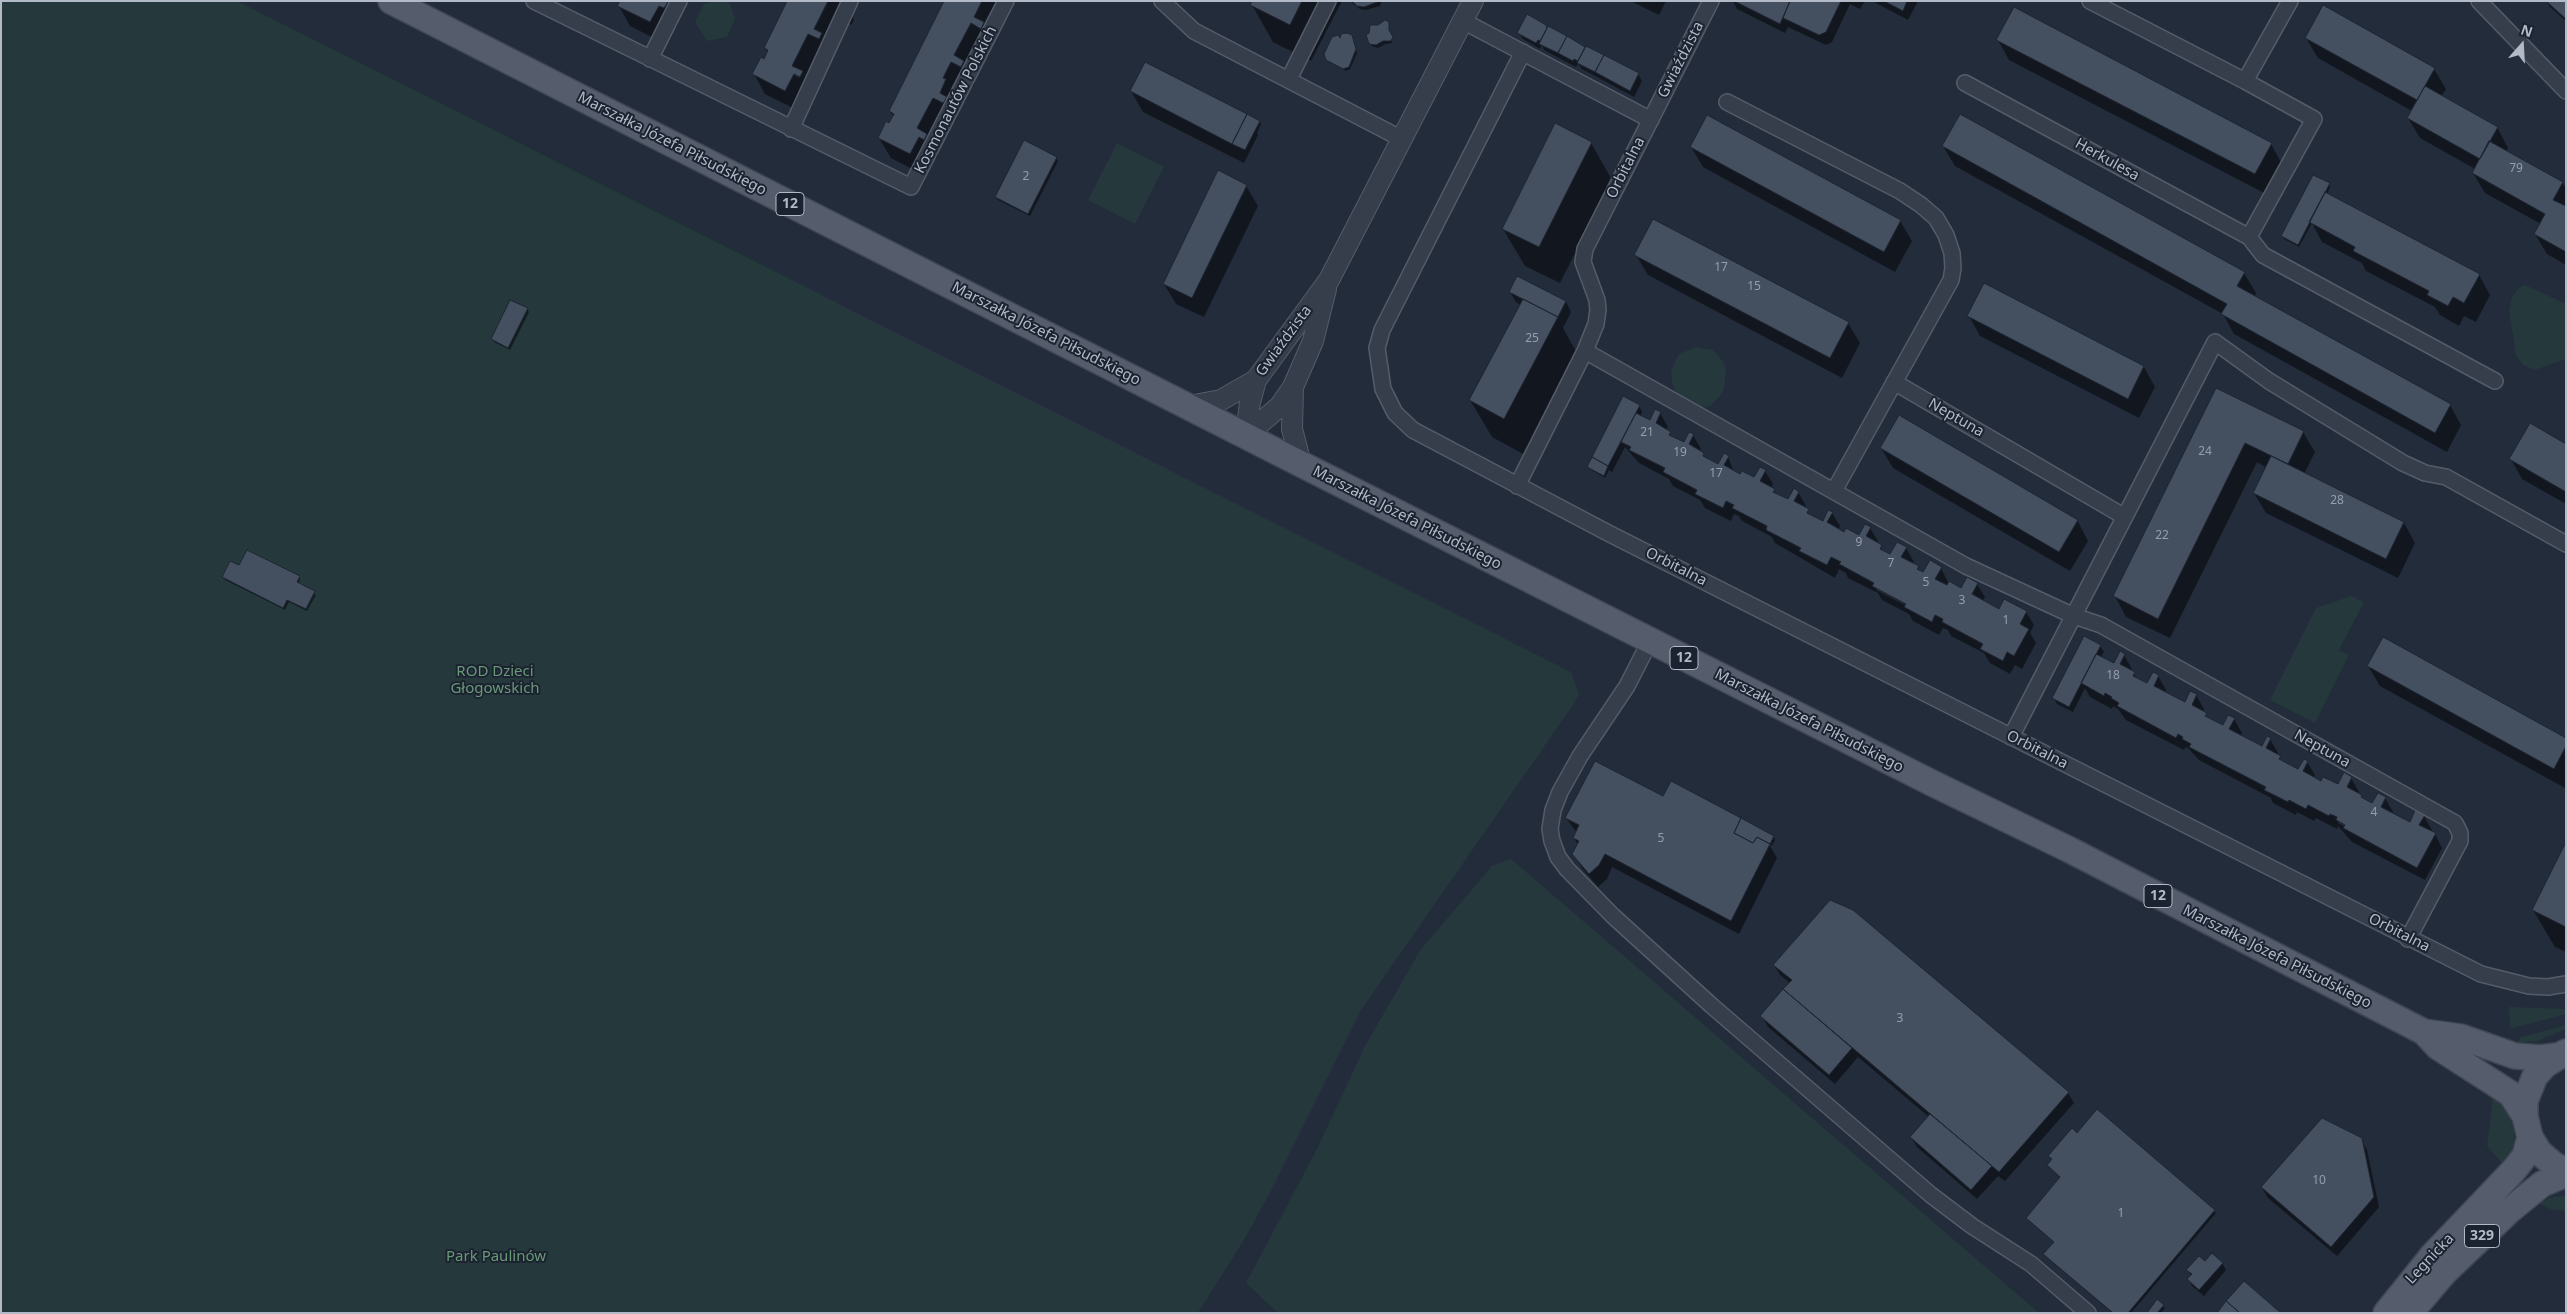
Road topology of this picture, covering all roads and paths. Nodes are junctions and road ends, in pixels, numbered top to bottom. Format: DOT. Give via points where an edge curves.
graph roads {
  1 [pos="391,1"];
  2 [pos="534,1"];
  3 [pos="679,1"];
  4 [pos="850,1"];
  5 [pos="1006,1"];
  6 [pos="1162,1"];
  7 [pos="1328,1"];
  8 [pos="1472,1"];
  9 [pos="1710,1"];
  10 [pos="2090,1"];
  11 [pos="2290,1"];
  12 [pos="2478,1"];
  13 [pos="1463,20"];
  14 [pos="1523,52"];
  15 [pos="650,59"];
  16 [pos="1289,79"];
  17 [pos="2245,81"];
  18 [pos="1965,83"];
  19 [pos="2566,91"];
  20 [pos="1727,102"];
  21 [pos="1651,120"];
  22 [pos="791,128"];
  23 [pos="1400,138"];
  24 [pos="2249,238"];
  25 [pos="1329,280"];
  26 [pos="1585,351"];
  27 [pos="1256,380"];
  28 [pos="2495,380"];
  29 [pos="1894,382"];
  30 [pos="1293,388"];
  31 [pos="1189,406"];
  32 [pos="1246,435"];
  33 [pos="1301,464"];
  34 [pos="1517,486"];
  35 [pos="1834,491"];
  36 [pos="2125,517"];
  37 [pos="2566,544"];
  38 [pos="2074,616"];
  39 [pos="1650,641"];
  40 [pos="2011,737"];
  41 [pos="2408,939"];
  42 [pos="2566,984"];
  43 [pos="2424,1032"];
  44 [pos="2561,1054"];
  45 [pos="2527,1126"];
  46 [pos="2566,1172"];
  47 [pos="2088,1313"];
  48 [pos="2386,1313"];
  49 [pos="2410,1313"];
  1 -- 31 [label="main road, Marszałka Józefa Piłsudskiego / 12"];
  2 -- 15 [label="street, Kosmonautów Polskich"];
  3 -- 15 [label="street"];
  4 -- 22 [label="street"];
  5 -- 22 [label="street, Kosmonautów Polskich" via="911,187"];
  6 -- 16 [label="street" via="1194,31"];
  7 -- 16 [label="street"];
  8 -- 13 [label="street, Gwiaździsta"];
  9 -- 21 [label="street, Gwiaździsta"];
  10 -- 17 [label="street"];
  11 -- 17 [label="street"];
  12 -- 19 [label="street"];
  13 -- 14 [label="street, Orbitalna"];
  13 -- 23 [label="street, Gwiaździsta"];
  14 -- 21 [label="street, Orbitalna"];
  14 -- 34 [label="street, Orbitalna" via="1382,330 1377,348 1383,389 1395,413 1413,430"];
  15 -- 22 [label="street, Kosmonautów Polskich"];
  16 -- 23 [label="street"];
  17 -- 24 [label="street" via="2314,119"];
  18 -- 24 [label="street, Herkulesa"];
  20 -- 29 [label="street" via="1900,191 1936,218 1952,253 1951,280"];
  21 -- 26 [label="street, Orbitalna" via="1585,249 1583,262 1598,310"];
  23 -- 25 [label="street, Gwiaździsta"];
  24 -- 28 [label="street, Herkulesa" via="2263,255"];
  25 -- 27 [label="street, Gwiaździsta"];
  25 -- 30 [label="street, Gwiaździsta" via="1313,341"];
  26 -- 34 [label="street, Orbitalna"];
  26 -- 35 [label="street, Neptuna"];
  27 -- 31 [label="street" via="1221,400"];
  27 -- 32 [label="street, Gwiaździsta"];
  29 -- 35 [label="street"];
  29 -- 36 [label="street, Neptuna"];
  30 -- 32 [label="street, Gwiaździsta" via="1279,407"];
  30 -- 33 [label="street" via="1292,429"];
  31 -- 32 [label="main road, Marszałka Józefa Piłsudskiego / 12"];
  32 -- 33 [label="main road, Marszałka Józefa Piłsudskiego / 12"];
  33 -- 39 [label="main road, Marszałka Józefa Piłsudskiego / 12"];
  34 -- 40 [label="street, Orbitalna"];
  35 -- 38 [label="street, Neptuna" via="1966,566"];
  36 -- 37 [label="street" via="2215,342 2269,381 2403,463 2425,473 2446,477"];
  36 -- 38 [label="street"];
  38 -- 40 [label="street"];
  38 -- 41 [label="street, Neptuna" via="2101,625 2455,823 2460,841"];
  39 -- 43 [label="main road, Marszałka Józefa Piłsudskiego / 12" via="2068,849"];
  39 -- 47 [label="street" via="1627,686 1580,756 1553,810 1552,842 1566,870 1712,1006 1931,1195 1972,1226 2015,1252"];
  40 -- 41 [label="street, Orbitalna" via="2300,881"];
  41 -- 42 [label="street, Orbitalna" via="2481,974 2507,982 2548,987"];
  43 -- 44 [label="main road, Marszałka Józefa Piłsudskiego / 12" via="2461,1037 2515,1056 2542,1058"];
  43 -- 45 [label="main road, Marszałka Józefa Piłsudskiego / 12" via="2438,1047 2511,1094"];
  44 -- 45 [label="main road, 12" via="2545,1065 2532,1082 2525,1102"];
  45 -- 46 [label="main road, 12" via="2546,1159"];
  45 -- 48 [label="main road, Legnicka / 329" via="2525,1156 2432,1256"];
  46 -- 49 [label="main road, Legnicka / 329" via="2542,1184 2508,1211 2445,1272"];
}
